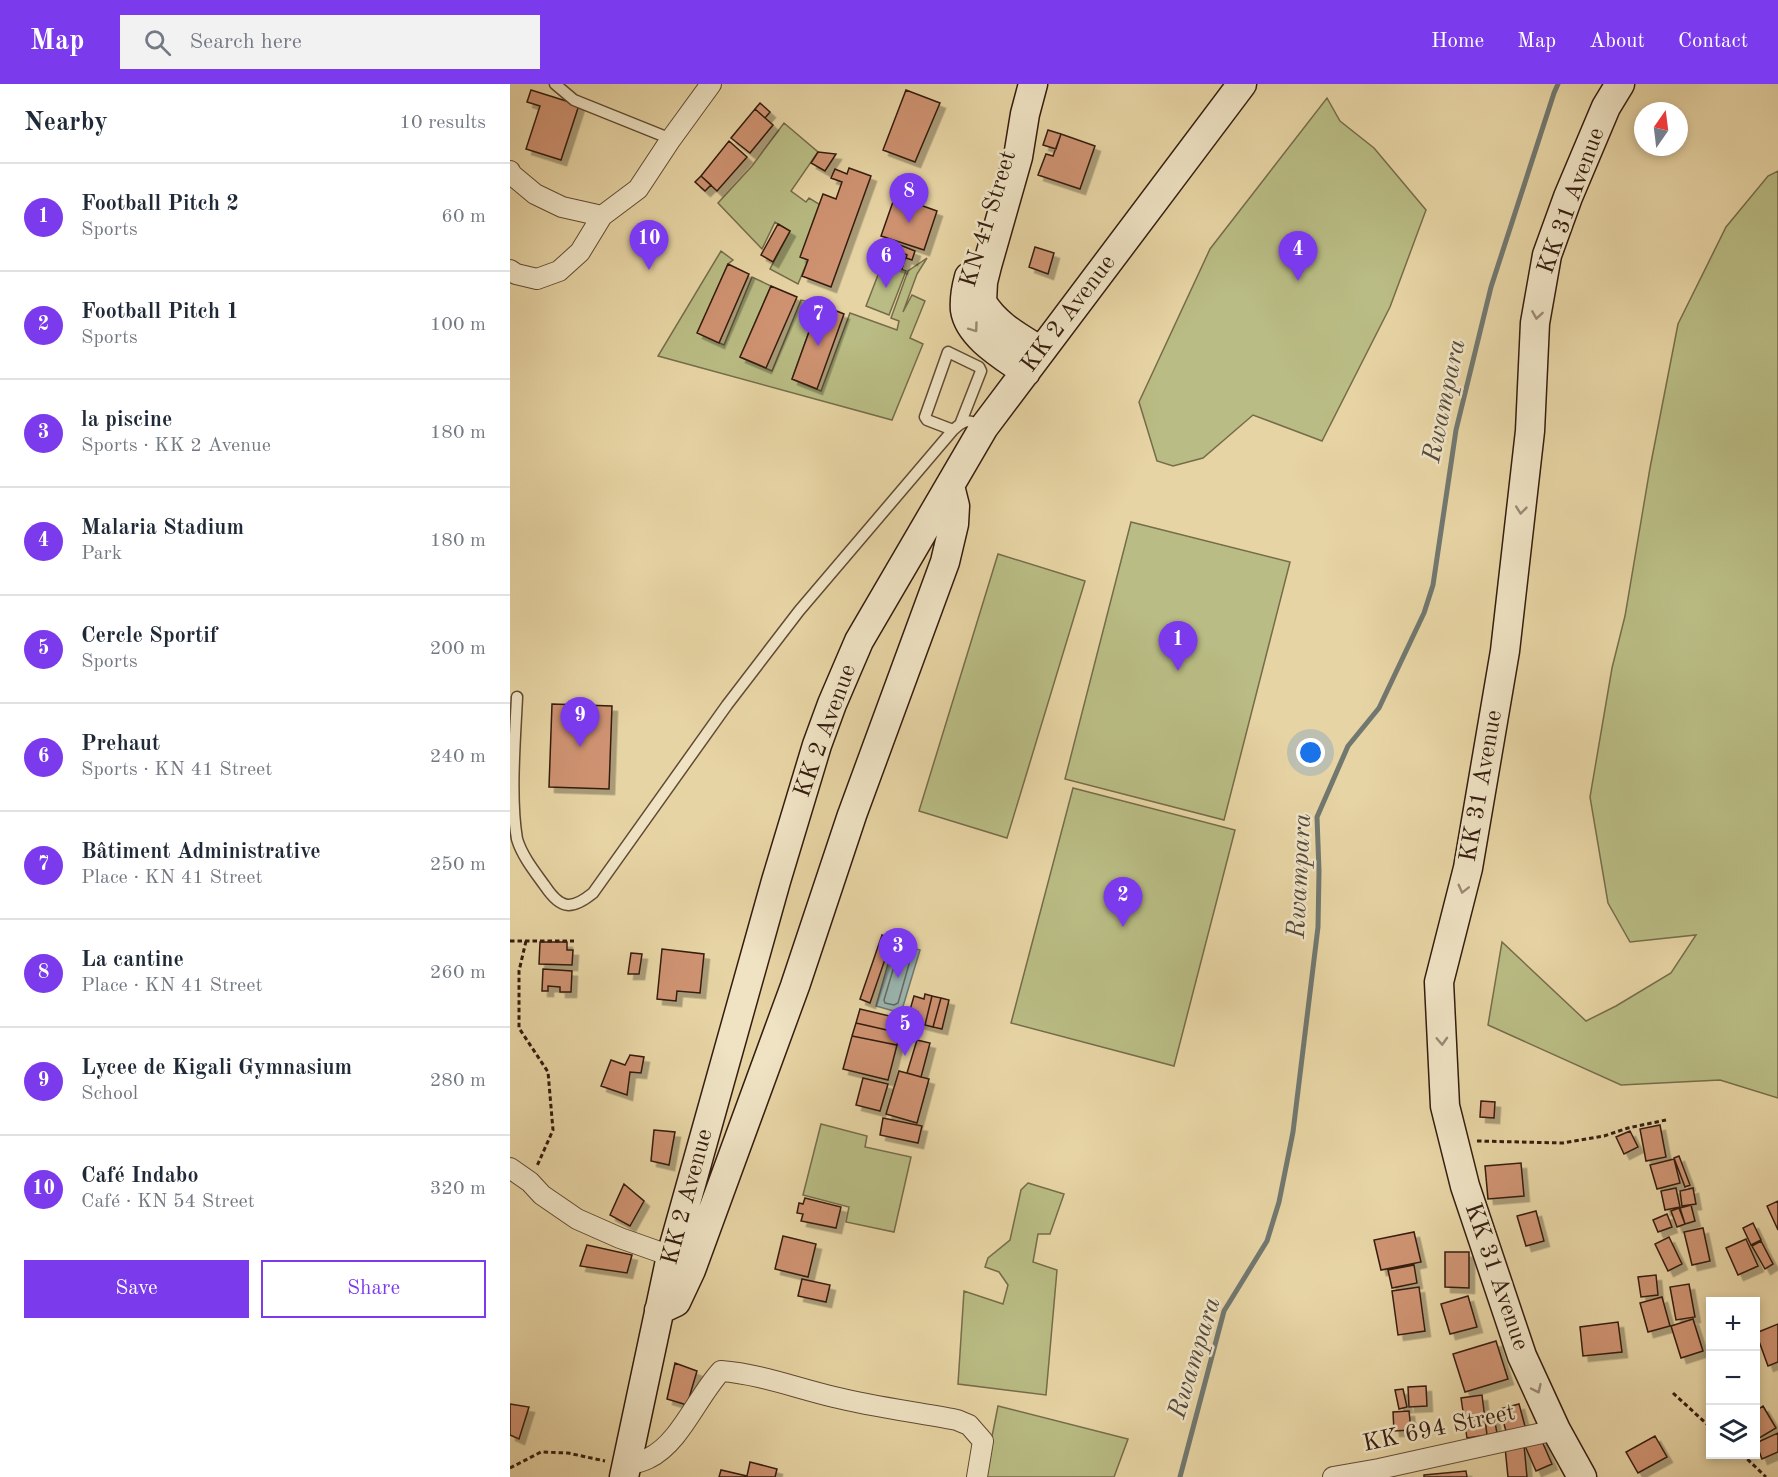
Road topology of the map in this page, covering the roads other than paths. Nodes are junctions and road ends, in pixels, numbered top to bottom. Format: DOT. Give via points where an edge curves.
graph roads {
  1 [pos="555,84"];
  2 [pos="711,84"];
  3 [pos="1032,84"];
  4 [pos="1242,84"];
  5 [pos="1620,84"];
  6 [pos="671,140"];
  7 [pos="510,171"];
  8 [pos="602,216"];
  9 [pos="510,270"];
  10 [pos="1033,362"];
  11 [pos="966,426"];
  12 [pos="950,486"];
  13 [pos="518,697"];
  14 [pos="510,1168"];
  15 [pos="671,1256"];
  16 [pos="659,1310"];
  17 [pos="1556,1430"];
  18 [pos="625,1471"];
  19 [pos="977,1477"];
  20 [pos="1334,1477"];
  21 [pos="1582,1477"];
  1 -- 6 [label="lane" via="574,100"];
  2 -- 6 [label="street"];
  3 -- 10 [label="main road, KN 41 Street" via="1018,158 983,282 982,302"];
  4 -- 10 [label="main road, KK 2 Avenue"];
  5 -- 17 [label="main road, KK 31 Avenue, one-way" via="1568,197 1547,255 1535,323 1530,431 1505,651 1468,868 1439,982 1445,1106 1465,1186 1522,1356"];
  6 -- 8 [label="street" via="638,189"];
  7 -- 8 [label="street" via="535,194 562,207"];
  8 -- 9 [label="street" via="580,252 559,271 537,279"];
  10 -- 11 [label="main road, KK 2 Avenue"];
  11 -- 11 [label="lane" via="925,417 948,352 981,371"];
  11 -- 12 [label="main road, KK 2 Avenue"];
  11 -- 13 [label="lane" via="799,611 593,893 581,903 570,906 552,896 517,841 512,788"];
  12 -- 15 [label="main road, KK 2 Avenue" via="859,640 828,714 776,881"];
  12 -- 16 [label="main road" via="955,506 945,562 691,1270 676,1302"];
  14 -- 15 [label="street" via="577,1219"];
  15 -- 16 [label="main road, KK 2 Avenue"];
  16 -- 18 [label="main road, KK 2 Avenue"];
  17 -- 20 [label="street, KK 694 Street"];
  17 -- 21 [label="main road, KK 31 Avenue"];
  18 -- 19 [label="street" via="650,1458 673,1439 721,1371 957,1420 969,1425 982,1441"];
}
